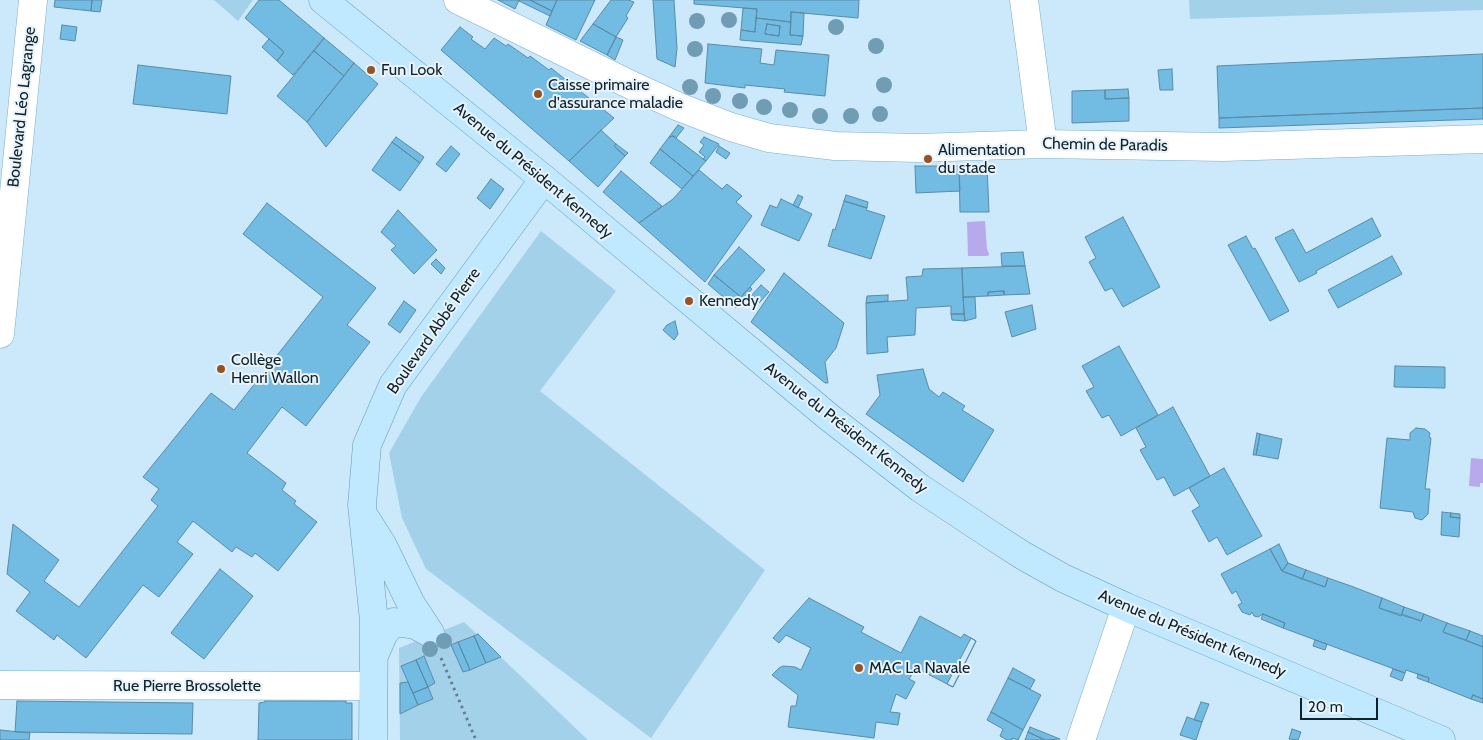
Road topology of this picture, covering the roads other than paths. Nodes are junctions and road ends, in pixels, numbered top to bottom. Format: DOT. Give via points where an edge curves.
graph roads {
  1 [pos="33,0"];
  2 [pos="323,0"];
  3 [pos="458,0"];
  4 [pos="1024,0"];
  5 [pos="1483,138"];
  6 [pos="1043,144"];
  7 [pos="544,179"];
  8 [pos="0,334"];
  9 [pos="363,514"];
  10 [pos="1126,607"];
  11 [pos="374,657"];
  12 [pos="0,685"];
  13 [pos="373,686"];
  14 [pos="373,740"];
  15 [pos="1081,740"];
  16 [pos="1441,740"];
  1 -- 8 [label="street, Boulevard Léo Lagrange"];
  2 -- 7 [label="main road, Avenue du Président Kennedy"];
  3 -- 6 [label="street, Chemin de Paradis" via="679,107 769,138 835,146 918,148"];
  4 -- 6 [label="street"];
  5 -- 6 [label="street, Chemin de Paradis" via="1223,147"];
  7 -- 9 [label="main road, Boulevard Abbé Pierre" via="393,385 367,445"];
  7 -- 10 [label="main road, Avenue du Président Kennedy" via="830,418 920,488 1022,555"];
  9 -- 11 [label="main road, Boulevard Abbé Pierre" via="374,621"];
  9 -- 11 [label="main road" via="430,633 415,625 394,622 384,633"];
  10 -- 15 [label="street"];
  10 -- 16 [label="main road, Avenue du Président Kennedy"];
  11 -- 13 [label="main road, Boulevard Abbé Pierre"];
  12 -- 13 [label="street, Rue Pierre Brossolette"];
  13 -- 14 [label="main road, Boulevard Abbé Pierre"];
}
